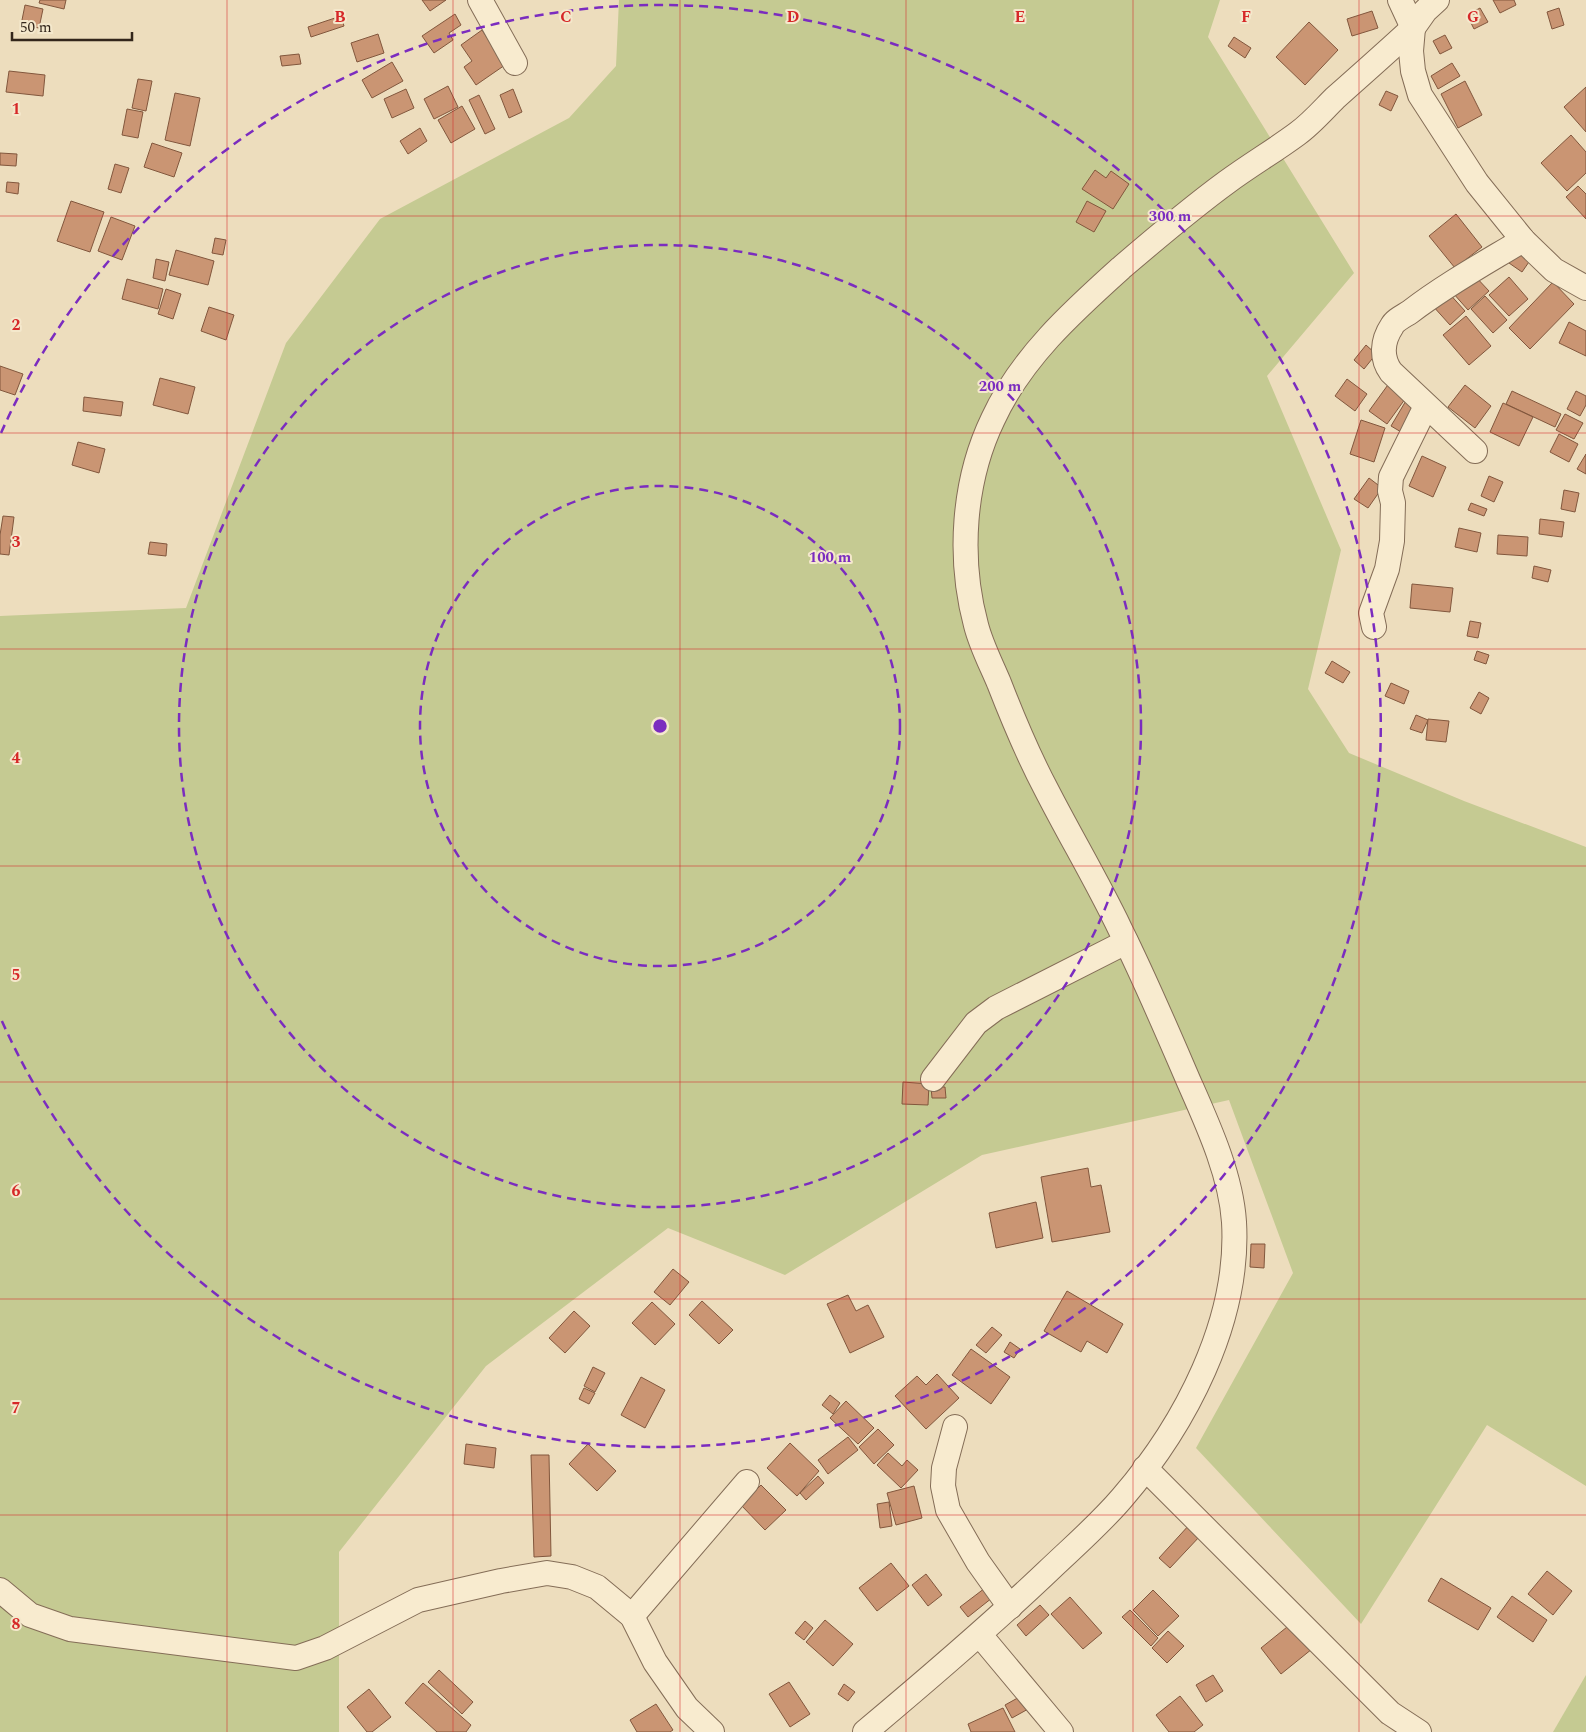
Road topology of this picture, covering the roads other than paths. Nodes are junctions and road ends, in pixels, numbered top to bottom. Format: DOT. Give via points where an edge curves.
graph roads {
  1 [pos="480,0"];
  2 [pos="1400,0"];
  3 [pos="1437,0"];
  4 [pos="1414,28"];
  5 [pos="515,63"];
  6 [pos="1523,240"];
  7 [pos="1586,288"];
  8 [pos="1426,406"];
  9 [pos="1475,452"];
  10 [pos="1374,627"];
  11 [pos="1126,942"];
  12 [pos="933,1079"];
  13 [pos="955,1427"];
  14 [pos="1145,1468"];
  15 [pos="747,1482"];
  16 [pos="0,1590"];
  17 [pos="1010,1607"];
  18 [pos="632,1616"];
  19 [pos="980,1635"];
  20 [pos="712,1732"];
  21 [pos="865,1732"];
  22 [pos="1061,1732"];
  23 [pos="1419,1732"];
  1 -- 5 [label="street"];
  2 -- 4 [label="street"];
  3 -- 4 [label="street"];
  4 -- 6 [label="street" via="1411,51 1420,95 1477,183"];
  4 -- 11 [label="street" via="1300,132 1182,215 1089,296 1023,368 1006,394 981,446 970,488 966,535 968,581 976,628 1044,786"];
  6 -- 7 [label="street" via="1554,270"];
  6 -- 8 [label="street" via="1428,297 1392,325 1385,342 1385,365"];
  8 -- 9 [label="street"];
  8 -- 10 [label="street" via="1391,477 1392,541 1388,569 1371,613"];
  11 -- 12 [label="street" via="996,1008 976,1023"];
  11 -- 14 [label="street" via="1208,1126 1226,1178 1234,1220 1233,1263 1217,1335 1181,1417"];
  13 -- 17 [label="street" via="944,1468 943,1486 948,1510 978,1562"];
  14 -- 17 [label="street" via="1121,1500"];
  14 -- 23 [label="street" via="1390,1713"];
  15 -- 18 [label="street"];
  16 -- 18 [label="street" via="30,1615 70,1629 286,1658 325,1648 418,1600 547,1573 572,1577 597,1588"];
  17 -- 19 [label="street"];
  18 -- 20 [label="street" via="655,1662 687,1708"];
  19 -- 21 [label="street"];
  19 -- 22 [label="street"];
}
